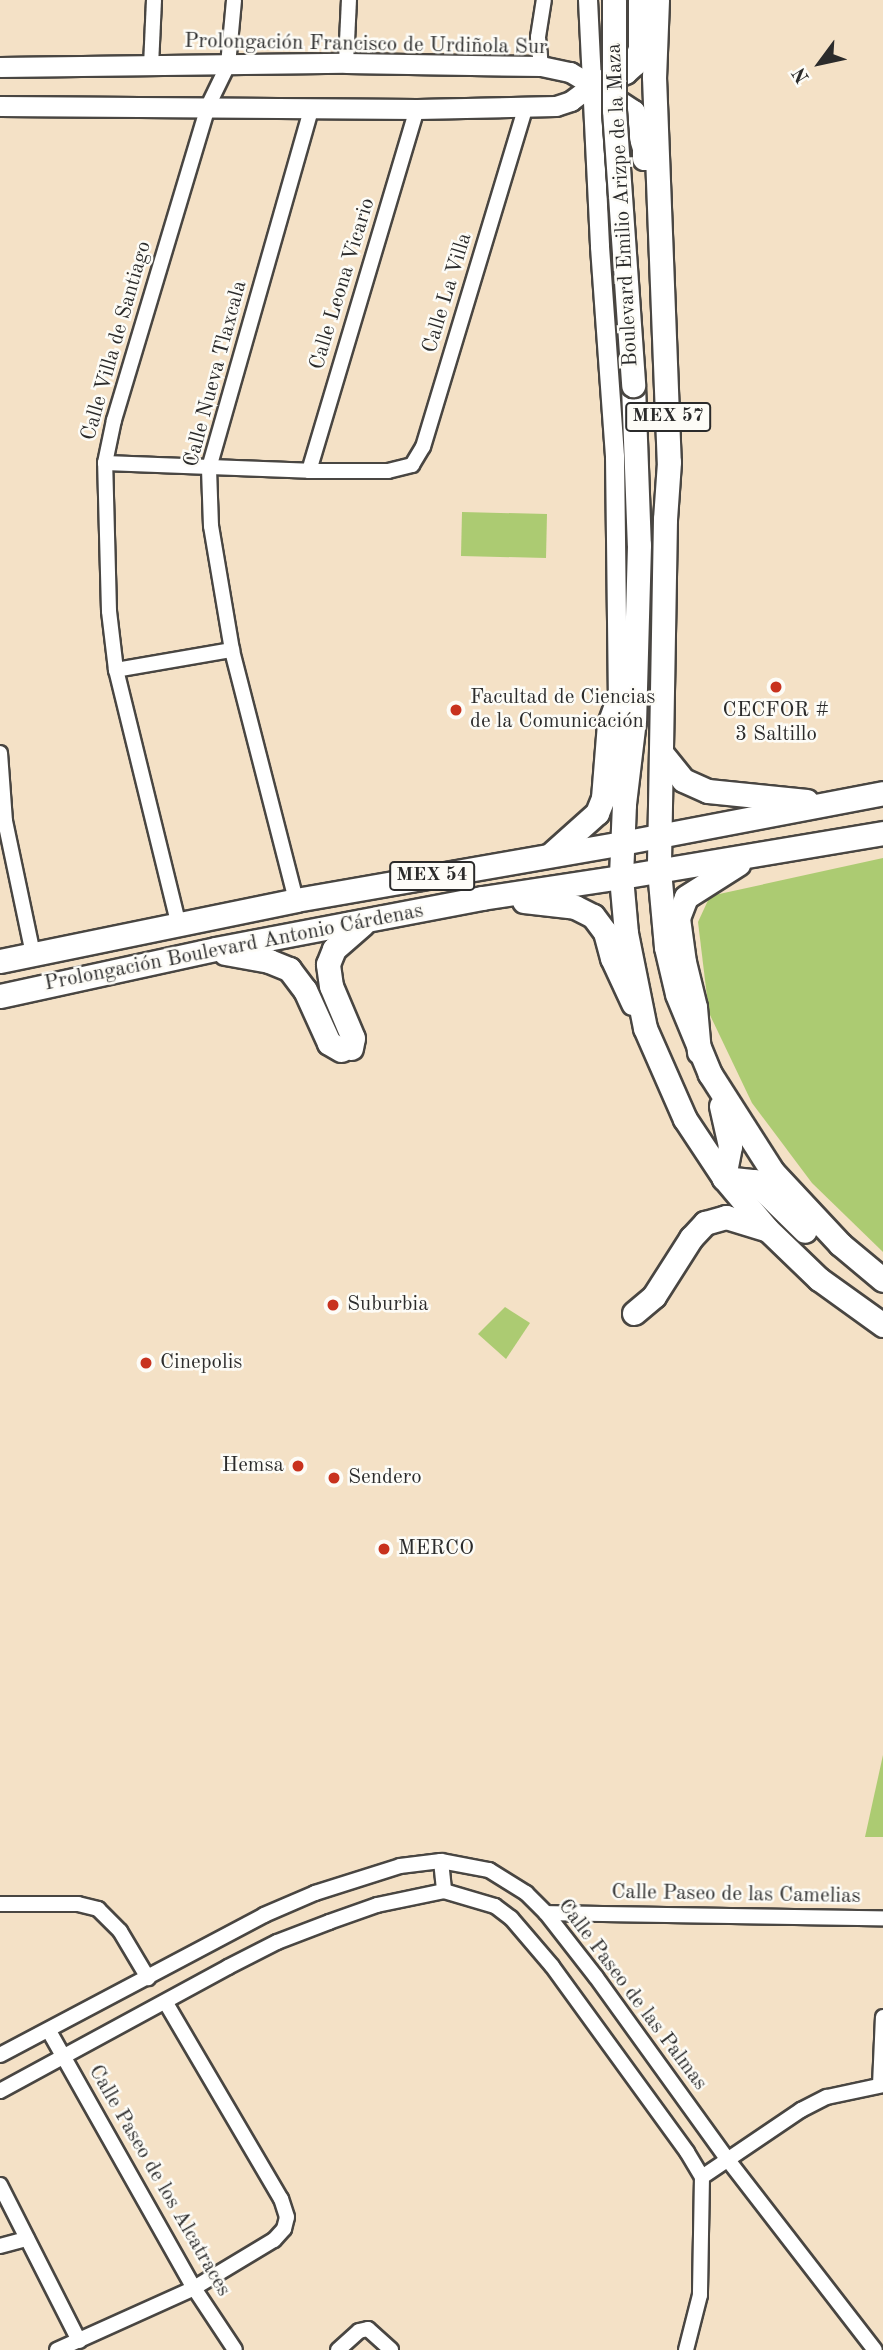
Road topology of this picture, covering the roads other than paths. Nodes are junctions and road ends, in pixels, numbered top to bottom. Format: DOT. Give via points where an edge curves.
graph roads {
  1 [pos="154,0"];
  2 [pos="234,0"];
  3 [pos="349,0"];
  4 [pos="544,0"];
  5 [pos="588,0"];
  6 [pos="602,0"];
  7 [pos="613,0"];
  8 [pos="640,0"];
  9 [pos="657,0"];
  10 [pos="346,63"];
  11 [pos="228,65"];
  12 [pos="151,66"];
  13 [pos="541,66"];
  14 [pos="0,67"];
  15 [pos="592,85"];
  16 [pos="0,106"];
  17 [pos="208,106"];
  18 [pos="526,106"];
  19 [pos="312,107"];
  20 [pos="417,109"];
  21 [pos="105,464"];
  22 [pos="209,468"];
  23 [pos="309,471"];
  24 [pos="665,519"];
  25 [pos="232,650"];
  26 [pos="116,670"];
  27 [pos="620,694"];
  28 [pos="0,753"];
  29 [pos="663,755"];
  30 [pos="883,793"];
  31 [pos="826,803"];
  32 [pos="624,804"];
  33 [pos="2,821"];
  34 [pos="883,833"];
  35 [pos="660,835"];
  36 [pos="622,843"];
  37 [pos="549,856"];
  38 [pos="749,857"];
  39 [pos="659,870"];
  40 [pos="621,877"];
  41 [pos="349,891"];
  42 [pos="482,898"];
  43 [pos="296,900"];
  44 [pos="242,912"];
  45 [pos="365,922"];
  46 [pos="179,926"];
  47 [pos="298,934"];
  48 [pos="215,949"];
  49 [pos="12,961"];
  50 [pos="0,996"];
  51 [pos="645,1028"];
  52 [pos="699,1052"];
  53 [pos="710,1074"];
  54 [pos="724,1178"];
  55 [pos="767,1229"];
  56 [pos="862,1265"];
  57 [pos="883,1280"];
  58 [pos="634,1313"];
  59 [pos="883,1325"];
  60 [pos="440,1861"];
  61 [pos="444,1891"];
  62 [pos="0,1904"];
  63 [pos="546,1913"];
  64 [pos="883,1917"];
  65 [pos="148,1978"];
  66 [pos="166,2003"];
  67 [pos="883,2017"];
  68 [pos="49,2031"];
  69 [pos="0,2054"];
  70 [pos="65,2058"];
  71 [pos="881,2085"];
  72 [pos="0,2091"];
  73 [pos="728,2160"];
  74 [pos="702,2177"];
  75 [pos="0,2185"];
  76 [pos="27,2239"];
  77 [pos="0,2246"];
  78 [pos="194,2288"];
  79 [pos="79,2341"];
  80 [pos="57,2350"];
  81 [pos="235,2350"];
  82 [pos="338,2350"];
  83 [pos="391,2350"];
  84 [pos="686,2350"];
  85 [pos="875,2350"];
  1 -- 12 [label="street"];
  2 -- 11 [label="street, Calle Villa de Santiago"];
  3 -- 10 [label="street"];
  4 -- 13 [label="street" via="538,37"];
  5 -- 15 [label="street"];
  6 -- 7 [label="main road"];
  7 -- 32 [label="main road, Boulevard Emilio Arizpe de la Maza / MEX 57, bridge" via="614,110 639,545 633,732"];
  8 -- 15 [label="main road" via="640,48 634,64"];
  9 -- 24 [label="main road, Boulevard Emilio Arizpe de la Maza / MEX 57" via="654,77 669,462"];
  10 -- 11 [label="main road, Prolongación Francisco de Urdiñola Sur"];
  10 -- 13 [label="main road, Prolongación Francisco de Urdiñola Sur"];
  11 -- 12 [label="main road, Prolongación Francisco de Urdiñola Sur"];
  11 -- 17 [label="street, Calle Villa de Santiago"];
  12 -- 14 [label="main road, Prolongación Francisco de Urdiñola Sur"];
  13 -- 15 [label="main road, Prolongación Francisco de Urdiñola Sur" via="570,72"];
  15 -- 18 [label="main road" via="564,104"];
  15 -- 24 [label="main road" via="633,112 644,147 655,489"];
  15 -- 27 [label="street" via="615,457"];
  16 -- 17 [label="main road"];
  17 -- 19 [label="main road"];
  17 -- 21 [label="street, Calle Villa de Santiago"];
  18 -- 20 [label="main road"];
  18 -- 23 [label="street, Calle La Villa" via="423,447 412,465 388,471"];
  19 -- 20 [label="main road"];
  19 -- 22 [label="street, Calle Nueva Tlaxcala"];
  20 -- 23 [label="street, Calle Leona Vicario"];
  21 -- 22 [label="street"];
  21 -- 26 [label="street, Calle Villa de Santiago"];
  22 -- 23 [label="street"];
  22 -- 25 [label="street, Calle Nueva Tlaxcala" via="211,526"];
  24 -- 29 [label="main road, Boulevard Emilio Arizpe de la Maza / MEX 57"];
  25 -- 26 [label="street"];
  25 -- 43 [label="street, Calle Nueva Tlaxcala"];
  26 -- 46 [label="street, Calle Villa de Santiago"];
  27 -- 32 [label="street" via="619,782"];
  27 -- 37 [label="main road" via="609,724 603,798 597,813"];
  28 -- 33 [label="street"];
  29 -- 31 [label="main road" via="683,780 708,791"];
  29 -- 35 [label="main road, Boulevard Emilio Arizpe de la Maza / MEX 57"];
  30 -- 31 [label="main road, Prolongación Boulevard Antonio Cárdenas / MEX 54"];
  31 -- 35 [label="main road, Prolongación Boulevard Antonio Cárdenas / MEX 54"];
  32 -- 36 [label="main road, Boulevard Emilio Arizpe de la Maza / MEX 57"];
  33 -- 49 [label="street"];
  34 -- 38 [label="main road, Prolongación Boulevard Antonio Cárdenas / MEX 54"];
  35 -- 36 [label="main road, Prolongación Boulevard Antonio Cárdenas / MEX 54"];
  35 -- 39 [label="main road, Boulevard Emilio Arizpe de la Maza / MEX 57"];
  36 -- 37 [label="main road, Prolongación Boulevard Antonio Cárdenas / MEX 54"];
  36 -- 40 [label="main road, Boulevard Emilio Arizpe de la Maza / MEX 57"];
  37 -- 41 [label="main road, Prolongación Boulevard Antonio Cárdenas / MEX 54"];
  38 -- 39 [label="main road, Prolongación Boulevard Antonio Cárdenas / MEX 54"];
  38 -- 52 [label="main road" via="686,897 678,918"];
  39 -- 40 [label="main road, Prolongación Boulevard Antonio Cárdenas / MEX 54"];
  39 -- 52 [label="main road, Boulevard Emilio Arizpe de la Maza" via="666,947"];
  40 -- 42 [label="main road, Prolongación Boulevard Antonio Cárdenas / MEX 54"];
  40 -- 51 [label="main road, Boulevard Emilio Arizpe de la Maza" via="626,933"];
  41 -- 43 [label="main road, Prolongación Boulevard Antonio Cárdenas / MEX 54"];
  41 -- 47 [label="main road"];
  42 -- 45 [label="main road, Prolongación Boulevard Antonio Cárdenas / MEX 54"];
  42 -- 51 [label="main road" via="555,903 593,916"];
  43 -- 44 [label="main road, Prolongación Boulevard Antonio Cárdenas / MEX 54"];
  44 -- 46 [label="main road, Prolongación Boulevard Antonio Cárdenas / MEX 54"];
  44 -- 47 [label="main road"];
  45 -- 47 [label="main road, Prolongación Boulevard Antonio Cárdenas / MEX 54"];
  45 -- 48 [label="main road" via="334,949 328,964 331,985 354,1038 346,1049 330,1043 305,990 289,970"];
  46 -- 49 [label="main road, Prolongación Boulevard Antonio Cárdenas / MEX 54"];
  47 -- 48 [label="main road, Prolongación Boulevard Antonio Cárdenas / MEX 54"];
  48 -- 50 [label="main road, Prolongación Boulevard Antonio Cárdenas / MEX 54"];
  51 -- 54 [label="main road, Boulevard Emilio Arizpe de la Maza" via="685,1119"];
  52 -- 53 [label="main road, Boulevard Emilio Arizpe de la Maza"];
  53 -- 54 [label="main road" via="729,1133"];
  53 -- 56 [label="main road, Boulevard Emilio Arizpe de la Maza" via="772,1171"];
  54 -- 55 [label="main road, Boulevard Emilio Arizpe de la Maza"];
  54 -- 56 [label="main road" via="754,1181 823,1247"];
  55 -- 58 [label="main road" via="726,1217 705,1223 654,1296"];
  55 -- 59 [label="main road, Boulevard Emilio Arizpe de la Maza" via="819,1279"];
  56 -- 57 [label="main road, Boulevard Emilio Arizpe de la Maza"];
  60 -- 61 [label="street"];
  60 -- 63 [label="street, Calle Paseo de las Palmas" via="489,1870 526,1893"];
  60 -- 65 [label="street, Calle Paseo de las Palmas" via="400,1866 315,1893 264,1915"];
  61 -- 66 [label="street" via="377,1905 277,1942"];
  61 -- 74 [label="street" via="495,1906 533,1941"];
  62 -- 65 [label="street" via="78,1904 98,1909 120,1931"];
  63 -- 64 [label="street, Calle Paseo de las Camelias"];
  63 -- 73 [label="street, Calle Paseo de las Palmas"];
  65 -- 68 [label="street, Calle Paseo de las Palmas"];
  66 -- 70 [label="street"];
  66 -- 78 [label="street" via="282,2199 287,2217 274,2240"];
  67 -- 71 [label="street"];
  68 -- 69 [label="street, Calle Paseo de las Palmas"];
  68 -- 70 [label="street, Calle Paseo de los Alcatraces"];
  70 -- 72 [label="street"];
  70 -- 78 [label="street, Calle Paseo de los Alcatraces"];
  71 -- 73 [label="street" via="827,2097"];
  73 -- 74 [label="street"];
  73 -- 85 [label="street, Calle Paseo de las Palmas"];
  74 -- 84 [label="street" via="700,2295"];
  75 -- 76 [label="street"];
  76 -- 77 [label="street"];
  76 -- 79 [label="street"];
  78 -- 79 [label="street"];
  78 -- 81 [label="street, Calle Paseo de los Alcatraces"];
  79 -- 80 [label="street"];
  82 -- 83 [label="street" via="359,2331 368,2329"];
}
